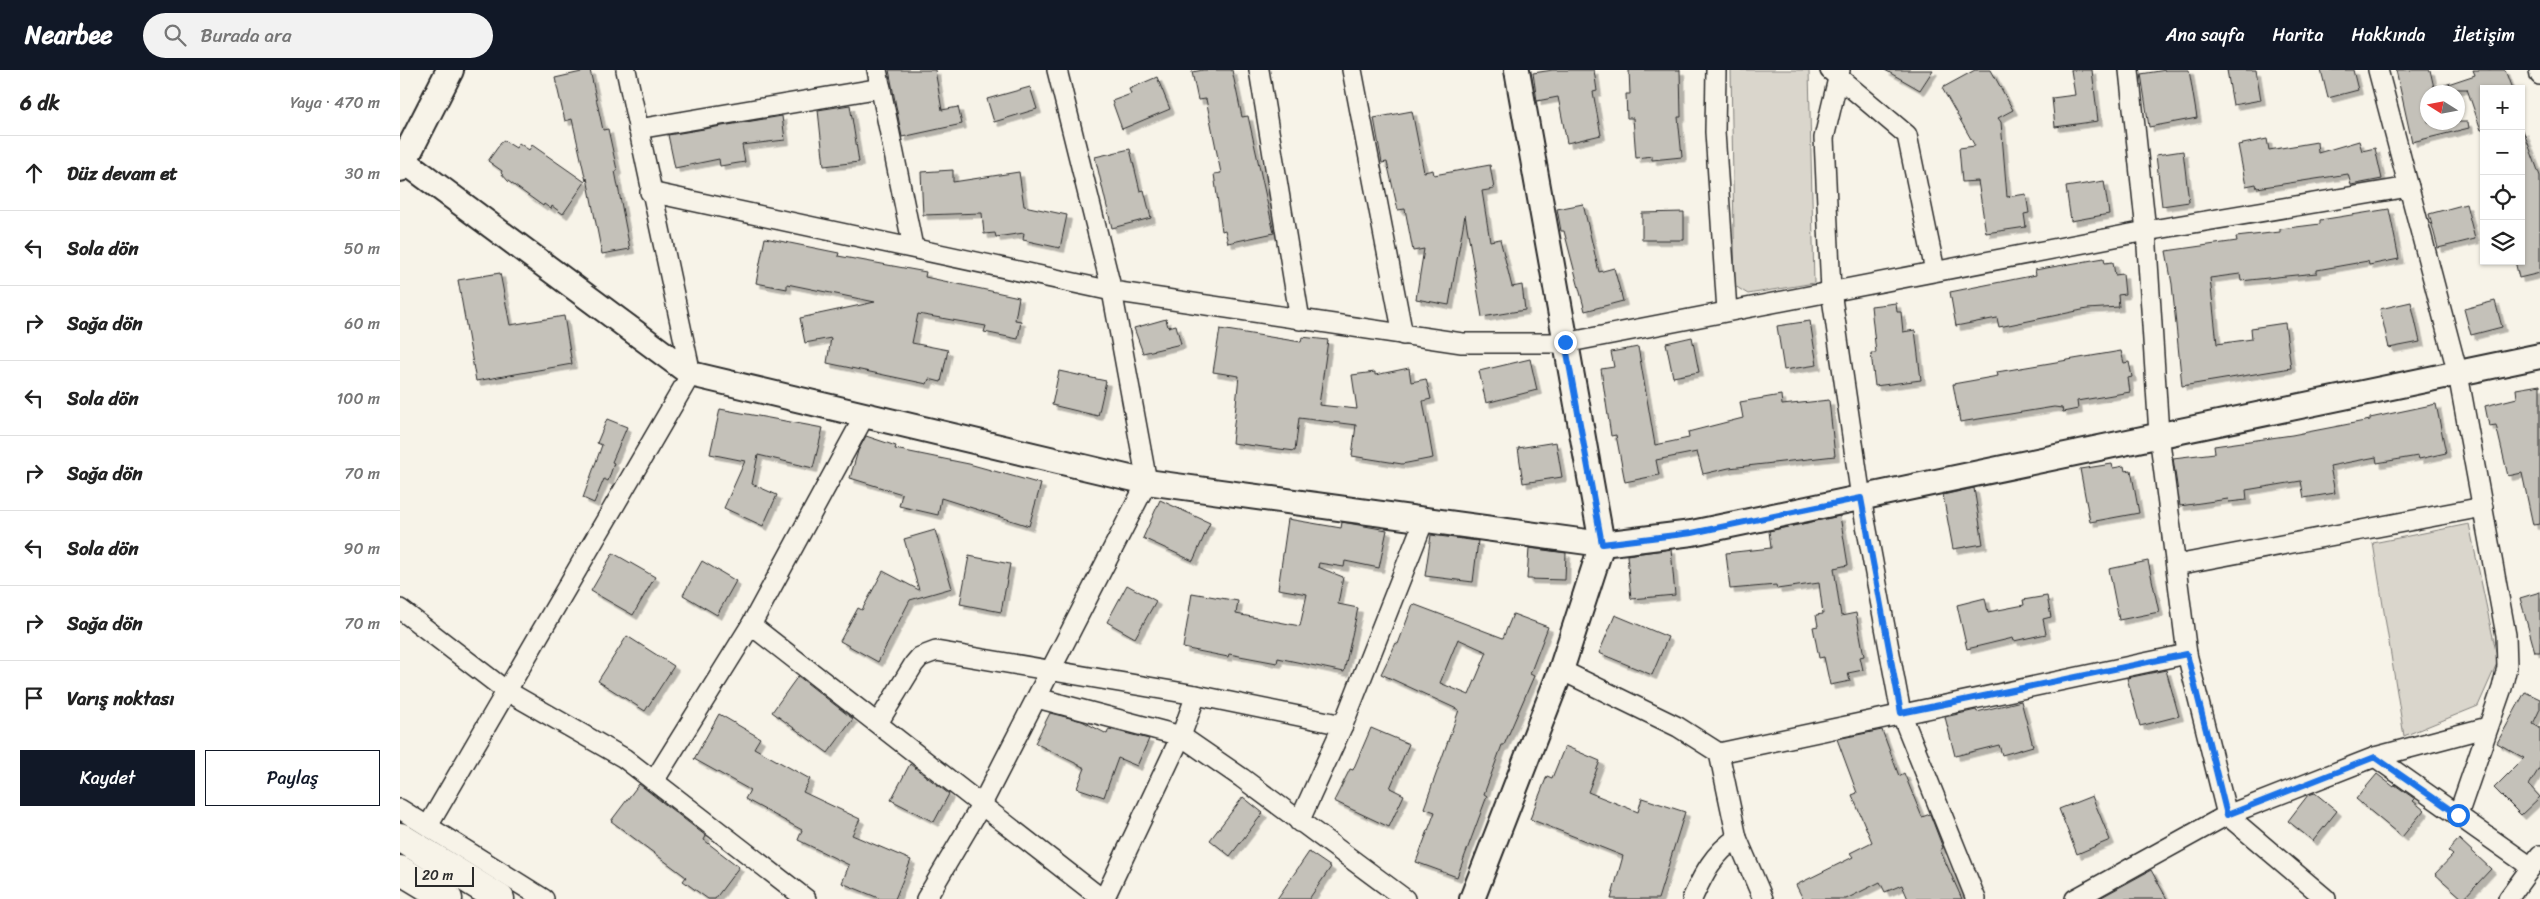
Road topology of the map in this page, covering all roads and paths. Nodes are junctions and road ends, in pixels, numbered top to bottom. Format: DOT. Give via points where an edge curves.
graph roads {
  1 [pos="450,70"];
  2 [pos="626,70"];
  3 [pos="1057,70"];
  4 [pos="1259,70"];
  5 [pos="1352,70"];
  6 [pos="1517,70"];
  7 [pos="1716,70"];
  8 [pos="2129,70"];
  9 [pos="2378,70"];
  10 [pos="2538,70"];
  11 [pos="1836,72"];
  12 [pos="2540,75"];
  13 [pos="879,79"];
  14 [pos="638,129"];
  15 [pos="401,162"];
  16 [pos="2409,188"];
  17 [pos="650,192"];
  18 [pos="2146,231"];
  19 [pos="913,247"];
  20 [pos="1935,270"];
  21 [pos="1112,291"];
  22 [pos="1831,291"];
  23 [pos="1727,311"];
  24 [pos="1300,320"];
  25 [pos="1403,335"];
  26 [pos="1565,342"];
  27 [pos="2540,356"];
  28 [pos="691,374"];
  29 [pos="2458,374"];
  30 [pos="865,415"];
  31 [pos="2159,434"];
  32 [pos="1147,482"];
  33 [pos="1861,498"];
  34 [pos="2483,507"];
  35 [pos="1424,520"];
  36 [pos="1602,544"];
  37 [pos="2176,565"];
  38 [pos="400,609"];
  39 [pos="751,625"];
  40 [pos="2187,654"];
  41 [pos="1051,670"];
  42 [pos="1561,670"];
  43 [pos="505,690"];
  44 [pos="1196,695"];
  45 [pos="1037,698"];
  46 [pos="1901,713"];
  47 [pos="878,723"];
  48 [pos="1343,725"];
  49 [pos="2488,727"];
  50 [pos="1181,736"];
  51 [pos="1719,753"];
  52 [pos="2375,757"];
  53 [pos="654,781"];
  54 [pos="982,804"];
  55 [pos="400,809"];
  56 [pos="2227,815"];
  57 [pos="2458,815"];
  58 [pos="1299,822"];
  59 [pos="428,826"];
  60 [pos="400,837"];
  61 [pos="1737,838"];
  62 [pos="2536,861"];
  63 [pos="400,870"];
  64 [pos="448,899"];
  65 [pos="500,899"];
  66 [pos="544,899"];
  67 [pos="806,899"];
  68 [pos="926,899"];
  69 [pos="1103,899"];
  70 [pos="1405,899"];
  71 [pos="1472,899"];
  72 [pos="1692,899"];
  73 [pos="1763,899"];
  74 [pos="1976,899"];
  75 [pos="2075,899"];
  76 [pos="2326,899"];
  77 [pos="2508,899"];
  1 -- 15 [label="main road"];
  2 -- 14 [label="street"];
  3 -- 21 [label="street"];
  4 -- 24 [label="street"];
  5 -- 25 [label="street"];
  6 -- 26 [label="street"];
  7 -- 23 [label="street" via="1715,132"];
  8 -- 18 [label="street"];
  9 -- 16 [label="street"];
  10 -- 12 [label="street"];
  11 -- 20 [label="street" via="1907,135"];
  11 -- 22 [label="street" via="1824,138"];
  13 -- 14 [label="street"];
  13 -- 19 [label="street"];
  14 -- 17 [label="street"];
  15 -- 28 [label="street"];
  16 -- 18 [label="street"];
  16 -- 29 [label="street"];
  17 -- 19 [label="street"];
  17 -- 28 [label="street"];
  18 -- 20 [label="street"];
  18 -- 31 [label="street"];
  19 -- 21 [label="street"];
  20 -- 22 [label="street"];
  21 -- 24 [label="street"];
  21 -- 32 [label="street"];
  22 -- 23 [label="street"];
  22 -- 33 [label="street"];
  23 -- 26 [label="street"];
  24 -- 25 [label="street"];
  25 -- 26 [label="street" via="1462,343"];
  26 -- 36 [label="street"];
  27 -- 29 [label="street"];
  28 -- 30 [label="street"];
  28 -- 43 [label="street"];
  29 -- 31 [label="street"];
  29 -- 34 [label="street"];
  30 -- 32 [label="street"];
  30 -- 39 [label="street"];
  31 -- 33 [label="street"];
  31 -- 37 [label="street"];
  32 -- 35 [label="street"];
  32 -- 41 [label="street"];
  33 -- 36 [label="street" via="1692,533"];
  33 -- 46 [label="street"];
  34 -- 37 [label="street"];
  34 -- 49 [label="street" via="2508,649 2502,688"];
  35 -- 36 [label="street"];
  35 -- 48 [label="street"];
  36 -- 42 [label="street"];
  37 -- 40 [label="street"];
  38 -- 43 [label="street"];
  39 -- 47 [label="street"];
  39 -- 53 [label="street"];
  40 -- 46 [label="street"];
  40 -- 56 [label="street"];
  41 -- 44 [label="street"];
  41 -- 45 [label="street"];
  41 -- 47 [label="street" via="945,652 926,654 914,664"];
  42 -- 51 [label="street" via="1678,727"];
  42 -- 71 [label="street"];
  43 -- 53 [label="street" via="624,758"];
  43 -- 59 [label="street"];
  44 -- 48 [label="street"];
  44 -- 50 [label="street"];
  45 -- 50 [label="street"];
  45 -- 54 [label="street"];
  46 -- 51 [label="street"];
  46 -- 74 [label="street"];
  47 -- 54 [label="street"];
  48 -- 58 [label="street"];
  49 -- 52 [label="street"];
  49 -- 57 [label="street"];
  50 -- 58 [label="street"];
  50 -- 69 [label="street"];
  51 -- 61 [label="street"];
  52 -- 56 [label="street"];
  52 -- 57 [label="street"];
  53 -- 67 [label="street"];
  54 -- 68 [label="street"];
  54 -- 69 [label="street"];
  55 -- 59 [label="street"];
  56 -- 75 [label="street"];
  56 -- 76 [label="street"];
  57 -- 62 [label="street"];
  58 -- 70 [label="street"];
  59 -- 66 [label="street"];
  60 -- 65 [label="highway"];
  61 -- 72 [label="street" via="1710,861"];
  61 -- 73 [label="street"];
  62 -- 77 [label="street"];
  63 -- 64 [label="highway"];
}
